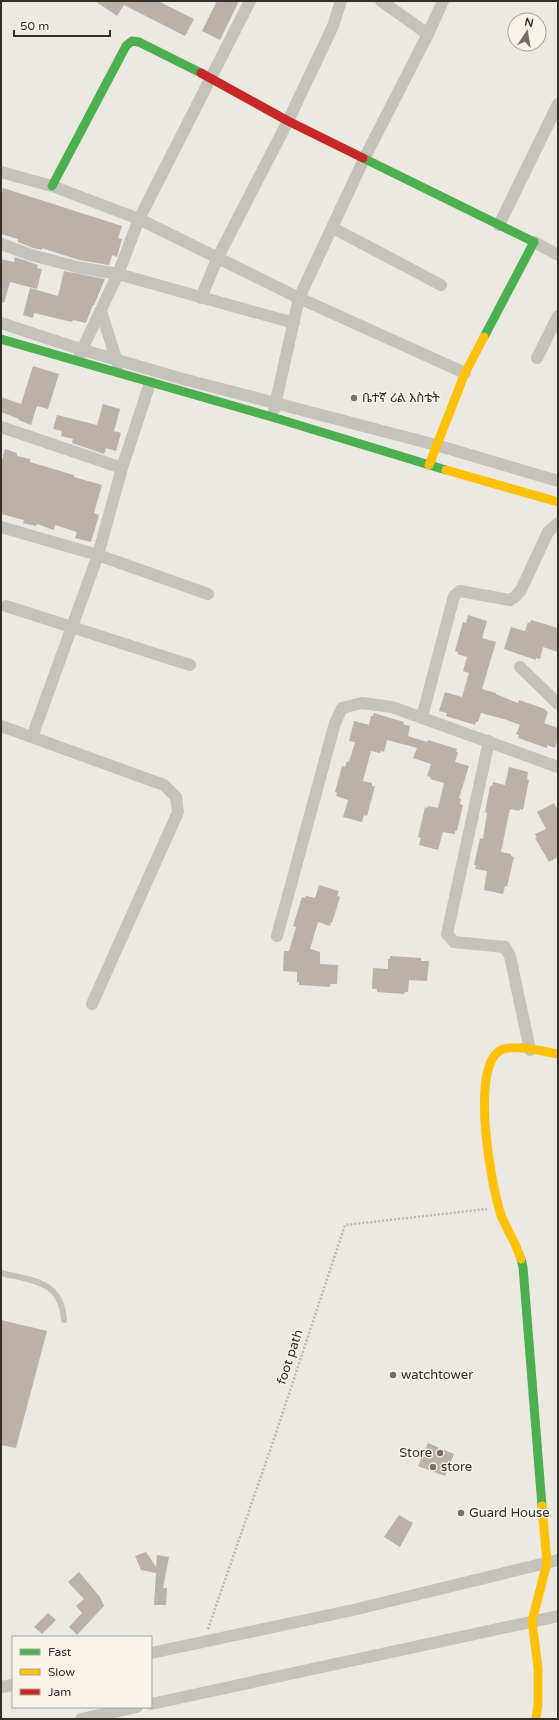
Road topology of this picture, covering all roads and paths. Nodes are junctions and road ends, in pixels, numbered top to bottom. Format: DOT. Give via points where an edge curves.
graph roads {
  1 [pos="250,1"];
  2 [pos="341,1"];
  3 [pos="381,1"];
  4 [pos="443,1"];
  5 [pos="428,34"];
  6 [pos="212,78"];
  7 [pos="558,104"];
  8 [pos="288,121"];
  9 [pos="364,159"];
  10 [pos="1,172"];
  11 [pos="52,186"];
  12 [pos="139,219"];
  13 [pos="499,225"];
  14 [pos="333,228"];
  15 [pos="534,242"];
  16 [pos="1,244"];
  17 [pos="558,255"];
  18 [pos="217,259"];
  19 [pos="118,274"];
  20 [pos="441,285"];
  21 [pos="201,298"];
  22 [pos="299,298"];
  23 [pos="101,311"];
  24 [pos="558,316"];
  25 [pos="1,323"];
  26 [pos="294,324"];
  27 [pos="1,339"];
  28 [pos="83,350"];
  29 [pos="537,358"];
  30 [pos="117,360"];
  31 [pos="76,362"];
  32 [pos="465,373"];
  33 [pos="121,375"];
  34 [pos="150,383"];
  35 [pos="275,403"];
  36 [pos="272,417"];
  37 [pos="1,427"];
  38 [pos="436,445"];
  39 [pos="428,465"];
  40 [pos="122,468"];
  41 [pos="558,481"];
  42 [pos="558,502"];
  43 [pos="558,523"];
  44 [pos="1,527"];
  45 [pos="98,556"];
  46 [pos="208,594"];
  47 [pos="6,606"];
  48 [pos="72,628"];
  49 [pos="190,664"];
  50 [pos="520,667"];
  51 [pos="558,704"];
  52 [pos="422,717"];
  53 [pos="1,726"];
  54 [pos="32,737"];
  55 [pos="489,742"];
  56 [pos="558,767"];
  57 [pos="277,936"];
  58 [pos="92,1004"];
  59 [pos="530,1050"];
  60 [pos="558,1054"];
  61 [pos="499,1208"];
  62 [pos="1,1273"];
  63 [pos="64,1320"];
  64 [pos="553,1561"];
  65 [pos="558,1616"];
  66 [pos="532,1622"];
  67 [pos="203,1642"];
  68 [pos="152,1653"];
  69 [pos="12,1685"];
  70 [pos="1,1687"];
  71 [pos="152,1704"];
  72 [pos="132,1708"];
  73 [pos="81,1719"];
  74 [pos="536,1719"];
  1 -- 6 [label="street"];
  2 -- 8 [label="street" via="333,26"];
  3 -- 5 [label="street"];
  4 -- 5 [label="street"];
  5 -- 9 [label="street"];
  6 -- 8 [label="street"];
  6 -- 11 [label="street" via="139,42 128,42"];
  6 -- 12 [label="street"];
  7 -- 13 [label="street"];
  8 -- 9 [label="street"];
  8 -- 18 [label="street"];
  9 -- 13 [label="street"];
  9 -- 14 [label="street"];
  10 -- 11 [label="street"];
  11 -- 12 [label="street"];
  12 -- 18 [label="street"];
  12 -- 19 [label="street"];
  13 -- 15 [label="street"];
  14 -- 20 [label="street"];
  14 -- 22 [label="street"];
  15 -- 17 [label="street"];
  15 -- 32 [label="street"];
  16 -- 19 [label="street" via="77,267"];
  18 -- 21 [label="street"];
  18 -- 22 [label="street"];
  19 -- 21 [label="street"];
  19 -- 23 [label="street"];
  21 -- 26 [label="street"];
  22 -- 26 [label="street"];
  22 -- 32 [label="street"];
  23 -- 28 [label="street"];
  23 -- 30 [label="street"];
  24 -- 29 [label="street"];
  25 -- 28 [label="street"];
  26 -- 35 [label="street"];
  27 -- 31 [label="street"];
  28 -- 30 [label="street"];
  28 -- 31 [label="street"];
  30 -- 33 [label="street"];
  30 -- 35 [label="street"];
  31 -- 33 [label="street"];
  32 -- 38 [label="street"];
  33 -- 34 [label="street"];
  34 -- 36 [label="street"];
  34 -- 40 [label="street"];
  35 -- 36 [label="street"];
  35 -- 38 [label="street"];
  36 -- 39 [label="street"];
  37 -- 40 [label="street"];
  38 -- 39 [label="street"];
  38 -- 41 [label="street"];
  39 -- 42 [label="street"];
  40 -- 45 [label="street"];
  43 -- 52 [label="street" via="548,532 516,597 510,600 460,591 454,596"];
  44 -- 45 [label="street"];
  45 -- 46 [label="street"];
  45 -- 48 [label="street"];
  47 -- 48 [label="street"];
  48 -- 49 [label="street"];
  48 -- 54 [label="street"];
  50 -- 51 [label="street"];
  52 -- 55 [label="street"];
  52 -- 57 [label="street" via="392,707 362,703 342,708 335,723"];
  53 -- 54 [label="street"];
  54 -- 58 [label="street" via="164,785 176,797 178,812"];
  55 -- 56 [label="street"];
  55 -- 59 [label="street" via="447,934 454,942 505,947 510,956"];
  59 -- 60 [label="street"];
  59 -- 61 [label="street" via="511,1048 498,1052 487,1075 485,1128 490,1171"];
  61 -- 64 [label="street" via="523,1267"];
  61 -- 67 [label="path, foot path" via="345,1225"];
  62 -- 63 [label="lane" via="45,1284 54,1290 64,1309"];
  64 -- 66 [label="street"];
  64 -- 67 [label="street" via="353,1610"];
  65 -- 66 [label="street"];
  66 -- 71 [label="street"];
  66 -- 74 [label="street" via="538,1668"];
  67 -- 68 [label="street"];
  69 -- 70 [label="street"];
  72 -- 73 [label="street"];
}
